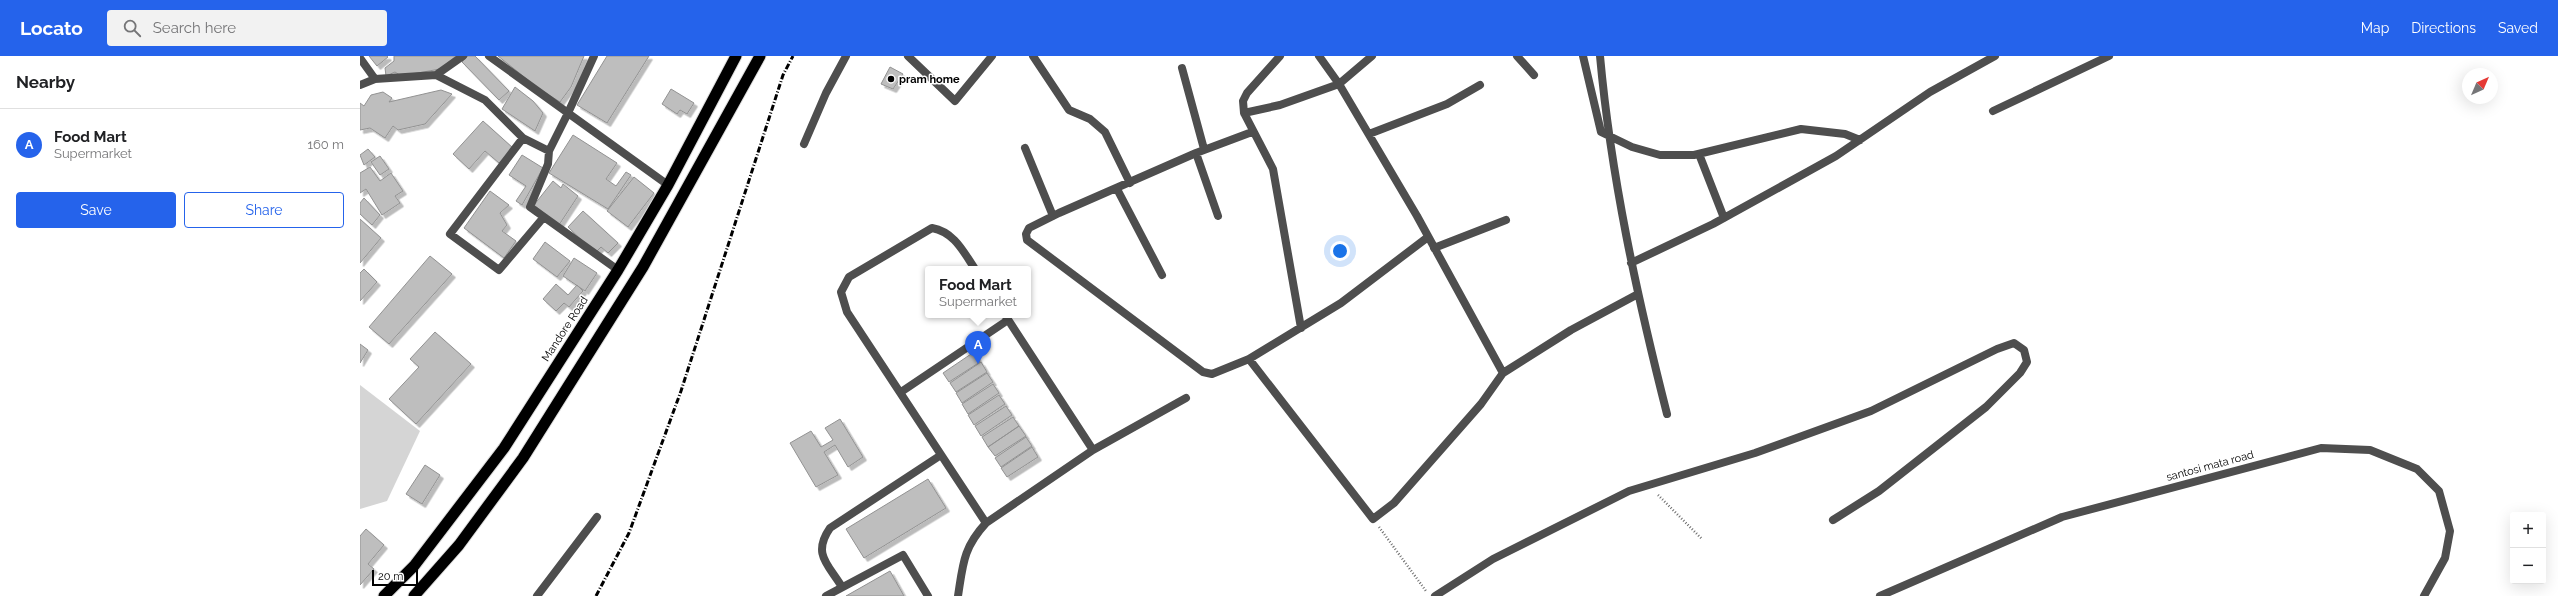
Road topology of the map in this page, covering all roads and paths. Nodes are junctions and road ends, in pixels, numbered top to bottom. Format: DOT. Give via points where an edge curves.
graph roads {
  1 [pos="463,56"];
  2 [pos="489,56"];
  3 [pos="594,56"];
  4 [pos="736,56"];
  5 [pos="760,56"];
  6 [pos="846,56"];
  7 [pos="908,56"];
  8 [pos="992,56"];
  9 [pos="1033,56"];
  10 [pos="1280,56"];
  11 [pos="1319,56"];
  12 [pos="1372,56"];
  13 [pos="1517,56"];
  14 [pos="1583,56"];
  15 [pos="1600,56"];
  16 [pos="1995,56"];
  17 [pos="2109,56"];
  18 [pos="360,58"];
  19 [pos="1182,68"];
  20 [pos="436,75"];
  21 [pos="1534,75"];
  22 [pos="375,79"];
  23 [pos="1339,84"];
  24 [pos="360,85"];
  25 [pos="1480,85"];
  26 [pos="1993,111"];
  27 [pos="568,112"];
  28 [pos="1244,113"];
  29 [pos="1252,132"];
  30 [pos="1369,134"];
  31 [pos="1608,135"];
  32 [pos="523,138"];
  33 [pos="1860,140"];
  34 [pos="804,144"];
  35 [pos="1025,148"];
  36 [pos="1204,149"];
  37 [pos="549,151"];
  38 [pos="1196,152"];
  39 [pos="1699,154"];
  40 [pos="1130,183"];
  41 [pos="668,185"];
  42 [pos="1117,189"];
  43 [pos="1053,216"];
  44 [pos="1218,216"];
  45 [pos="542,218"];
  46 [pos="1724,218"];
  47 [pos="1506,220"];
  48 [pos="1428,237"];
  49 [pos="1434,248"];
  50 [pos="1631,263"];
  51 [pos="973,266"];
  52 [pos="618,270"];
  53 [pos="1162,275"];
  54 [pos="1638,294"];
  55 [pos="1007,318"];
  56 [pos="1301,328"];
  57 [pos="1250,359"];
  58 [pos="1503,373"];
  59 [pos="900,392"];
  60 [pos="1186,398"];
  61 [pos="1667,414"];
  62 [pos="1093,450"];
  63 [pos="941,455"];
  64 [pos="1649,486"];
  65 [pos="597,517"];
  66 [pos="1373,520"];
  67 [pos="1833,520"];
  68 [pos="986,523"];
  69 [pos="1702,539"];
  70 [pos="842,587"];
  71 [pos="1426,592"];
  72 [pos="384,596"];
  73 [pos="414,596"];
  74 [pos="537,596"];
  75 [pos="826,596"];
  76 [pos="928,596"];
  77 [pos="958,596"];
  78 [pos="1435,596"];
  79 [pos="1880,596"];
  80 [pos="2424,596"];
  1 -- 20 [label="street"];
  2 -- 27 [label="street"];
  3 -- 27 [label="street"];
  4 -- 41 [label="highway, Mandore Road"];
  5 -- 73 [label="highway" via="644,267 523,458 459,545"];
  6 -- 34 [label="street" via="826,93"];
  7 -- 8 [label="street" via="955,101"];
  9 -- 40 [label="street" via="1069,110 1090,119 1105,132"];
  10 -- 28 [label="street" via="1247,93 1243,101"];
  11 -- 23 [label="street"];
  12 -- 23 [label="street"];
  13 -- 21 [label="street"];
  14 -- 31 [label="street" via="1601,132"];
  15 -- 31 [label="street"];
  16 -- 33 [label="street" via="1930,92"];
  17 -- 26 [label="street"];
  18 -- 22 [label="street"];
  19 -- 36 [label="street"];
  20 -- 22 [label="street"];
  20 -- 32 [label="street" via="485,100"];
  22 -- 24 [label="street"];
  23 -- 28 [label="street" via="1280,105"];
  23 -- 30 [label="street"];
  25 -- 30 [label="street" via="1447,104"];
  27 -- 37 [label="street"];
  27 -- 41 [label="street"];
  28 -- 29 [label="street"];
  29 -- 36 [label="street"];
  29 -- 56 [label="street" via="1273,169"];
  30 -- 48 [label="street"];
  31 -- 39 [label="street" via="1632,147 1660,155"];
  31 -- 50 [label="street"];
  32 -- 37 [label="street"];
  32 -- 45 [label="street" via="450,234 499,270"];
  33 -- 39 [label="street" via="1845,134 1801,129"];
  33 -- 46 [label="street"];
  35 -- 43 [label="street"];
  36 -- 38 [label="street"];
  37 -- 45 [label="street" via="548,164 530,207"];
  38 -- 40 [label="street"];
  38 -- 44 [label="street"];
  39 -- 46 [label="street"];
  40 -- 42 [label="street"];
  41 -- 52 [label="highway, Mandore Road"];
  42 -- 43 [label="street"];
  42 -- 53 [label="street"];
  43 -- 57 [label="street" via="1029,228 1026,234 1028,240 1197,368 1212,374"];
  45 -- 52 [label="street"];
  46 -- 50 [label="street"];
  47 -- 49 [label="street"];
  48 -- 49 [label="street"];
  48 -- 56 [label="street" via="1341,303"];
  49 -- 58 [label="street"];
  50 -- 54 [label="street"];
  51 -- 59 [label="street" via="959,244 944,230 932,228 849,277 841,292 847,312"];
  52 -- 72 [label="highway, Mandore Road" via="504,448 414,566"];
  54 -- 58 [label="street" via="1571,330"];
  54 -- 61 [label="street"];
  55 -- 59 [label="street"];
  55 -- 62 [label="street"];
  56 -- 57 [label="street"];
  57 -- 66 [label="street"];
  58 -- 66 [label="street" via="1481,404 1394,503"];
  59 -- 63 [label="street"];
  60 -- 62 [label="street"];
  62 -- 68 [label="street"];
  63 -- 68 [label="street"];
  63 -- 70 [label="street" via="830,528 822,541 821,552"];
  64 -- 67 [label="street" via="1755,454 1871,411 1997,349 2014,343 2024,350 2027,362 2020,373 1986,407 1879,491"];
  64 -- 69 [label="path"];
  64 -- 78 [label="street" via="1629,491 1493,559"];
  65 -- 74 [label="street"];
  66 -- 71 [label="path"];
  68 -- 77 [label="street" via="975,535 964,554"];
  70 -- 75 [label="street"];
  70 -- 76 [label="street" via="903,555"];
  79 -- 80 [label="street, santosi mata road" via="2062,517 2321,448 2370,450 2417,469 2439,491 2450,531 2445,558"];
}
